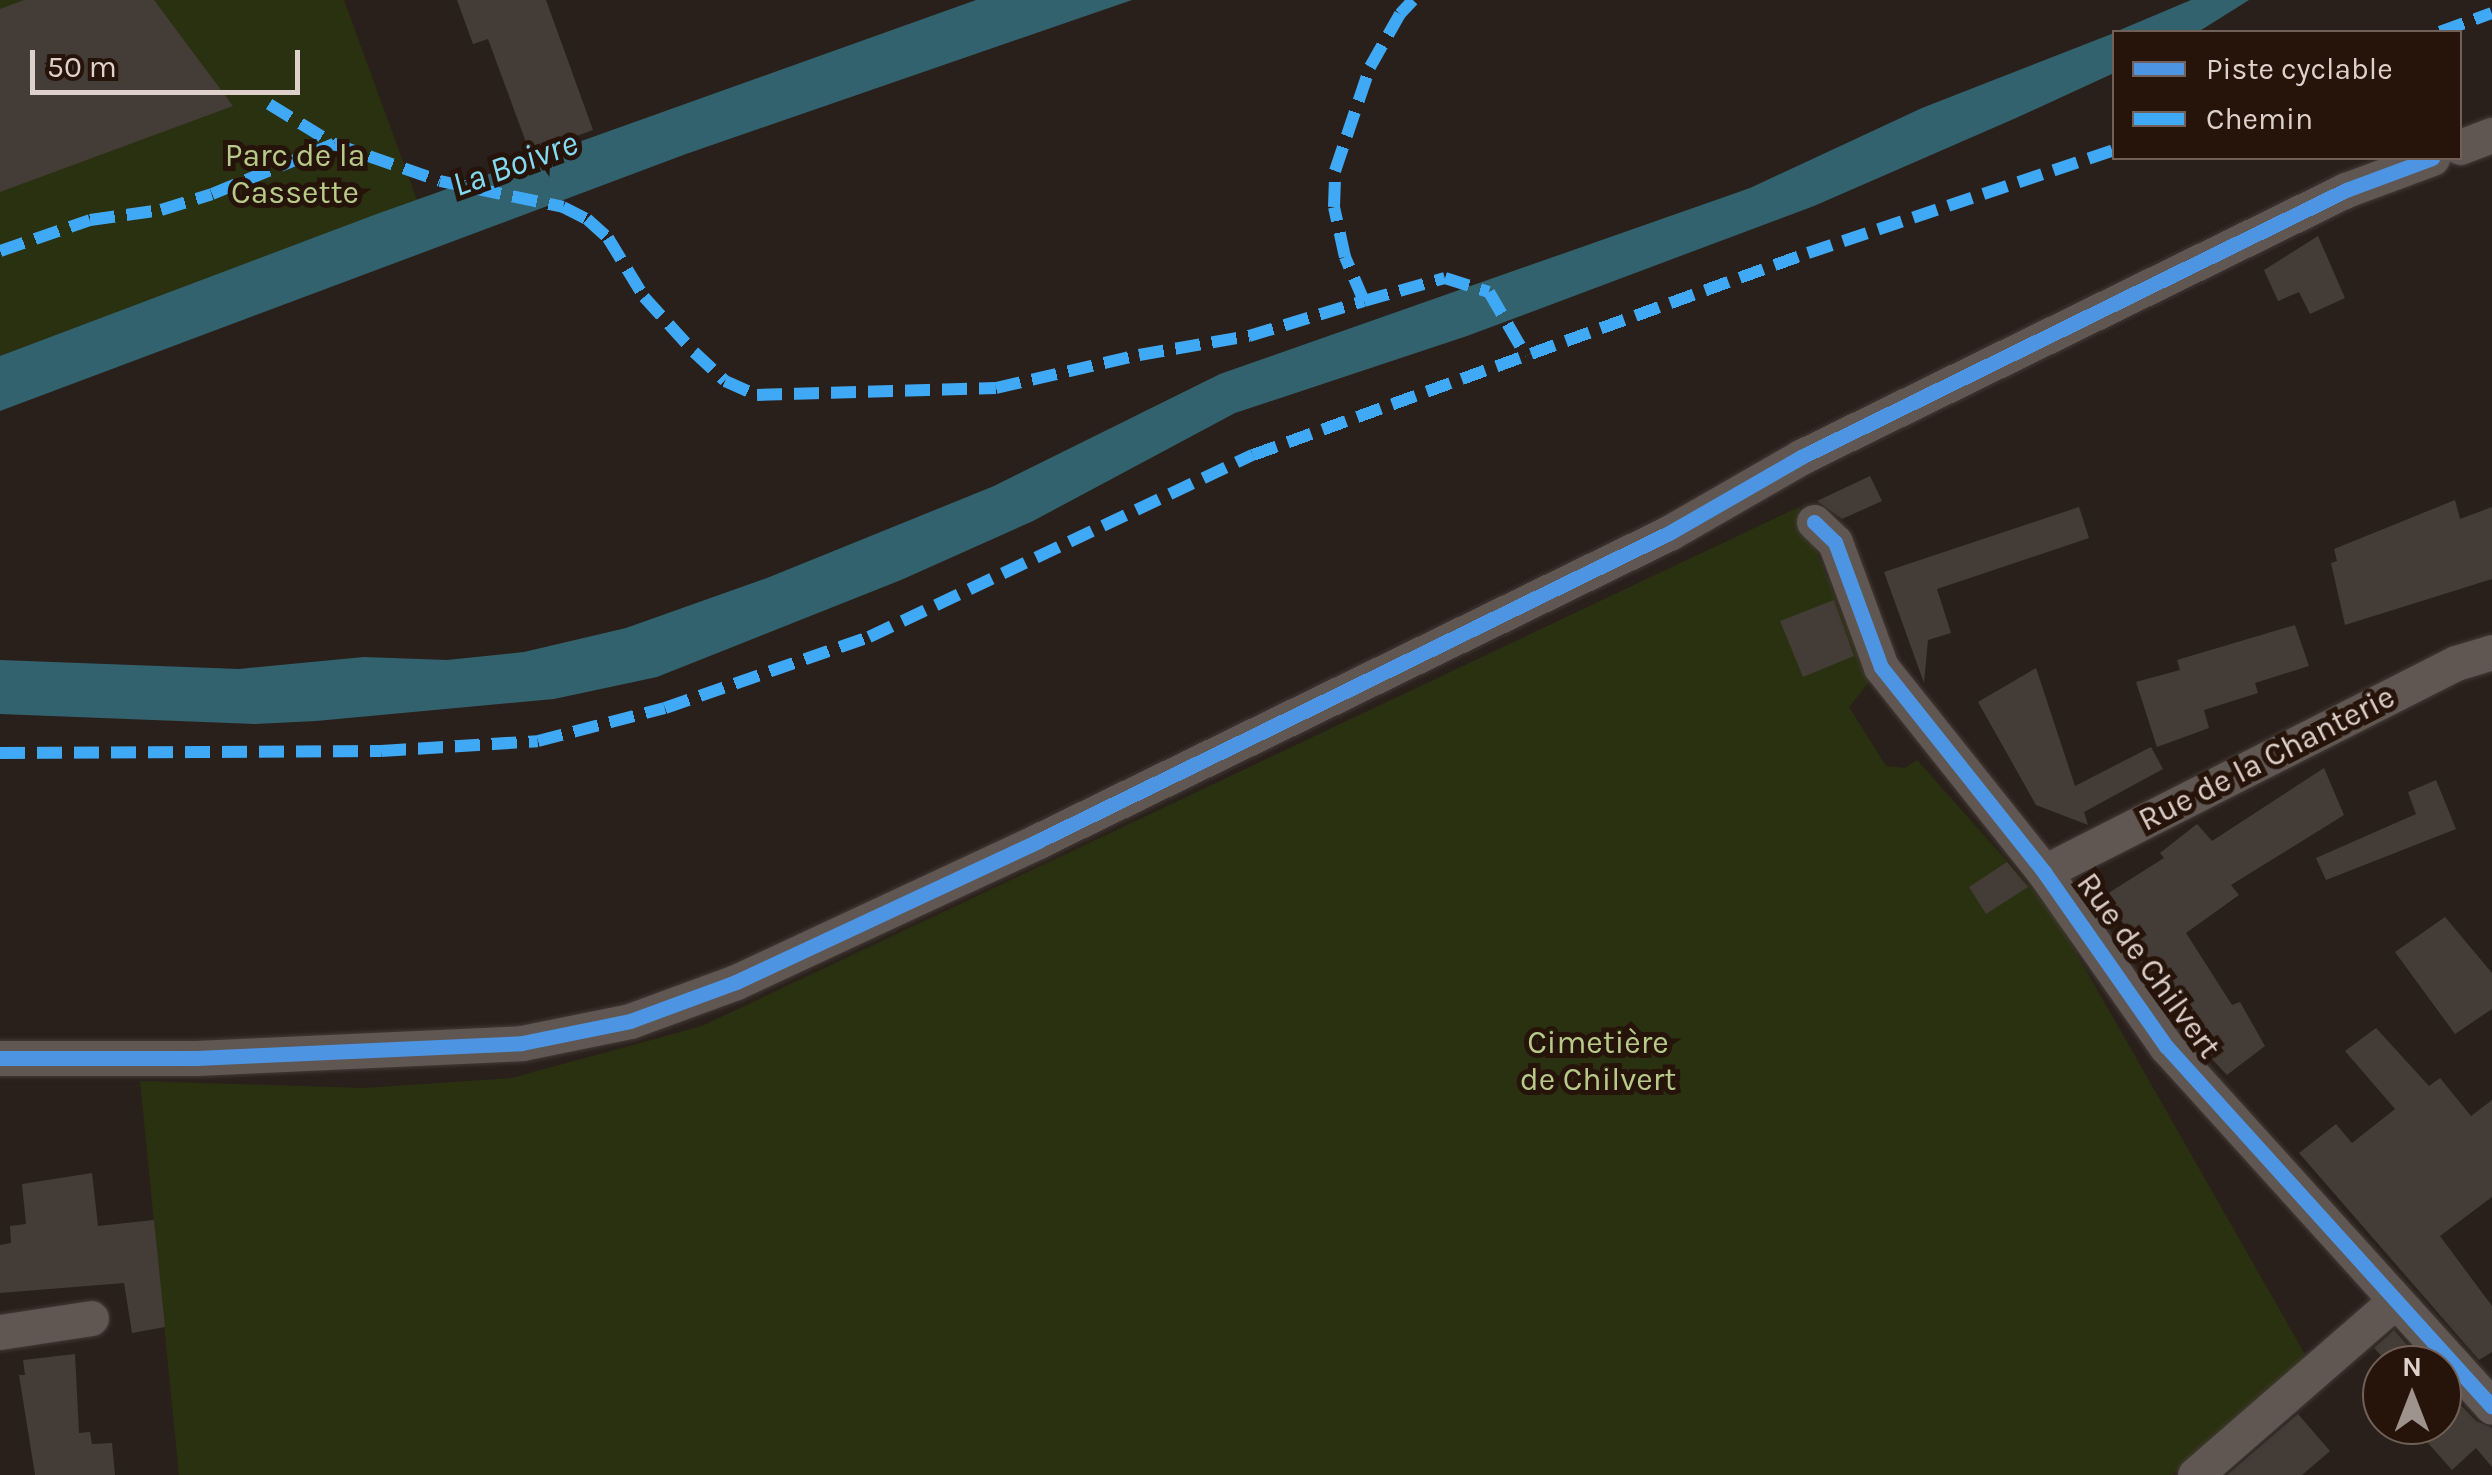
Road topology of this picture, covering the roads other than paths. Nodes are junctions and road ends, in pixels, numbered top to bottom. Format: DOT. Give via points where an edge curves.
graph roads {
  1 [pos="2492,135"];
  2 [pos="2462,146"];
  3 [pos="2427,160"];
  4 [pos="1814,522"];
  5 [pos="2492,652"];
  6 [pos="2044,872"];
  7 [pos="0,1058"];
  8 [pos="2394,1302"];
  9 [pos="91,1318"];
  10 [pos="0,1332"];
  11 [pos="2492,1406"];
  12 [pos="2194,1475"];
  1 -- 2 [label="street"];
  3 -- 7 [label="street" via="2346,190 1871,422 1669,532 736,982 630,1021 522,1043 196,1058"];
  4 -- 6 [label="street, Rue de Chilvert" via="1835,542 1881,667"];
  5 -- 6 [label="street, Rue de la Chanterie" via="2456,663"];
  6 -- 8 [label="street, Rue de Chilvert" via="2166,1046"];
  8 -- 11 [label="street, Rue de Chilvert"];
  8 -- 12 [label="street"];
  9 -- 10 [label="street"];
}
